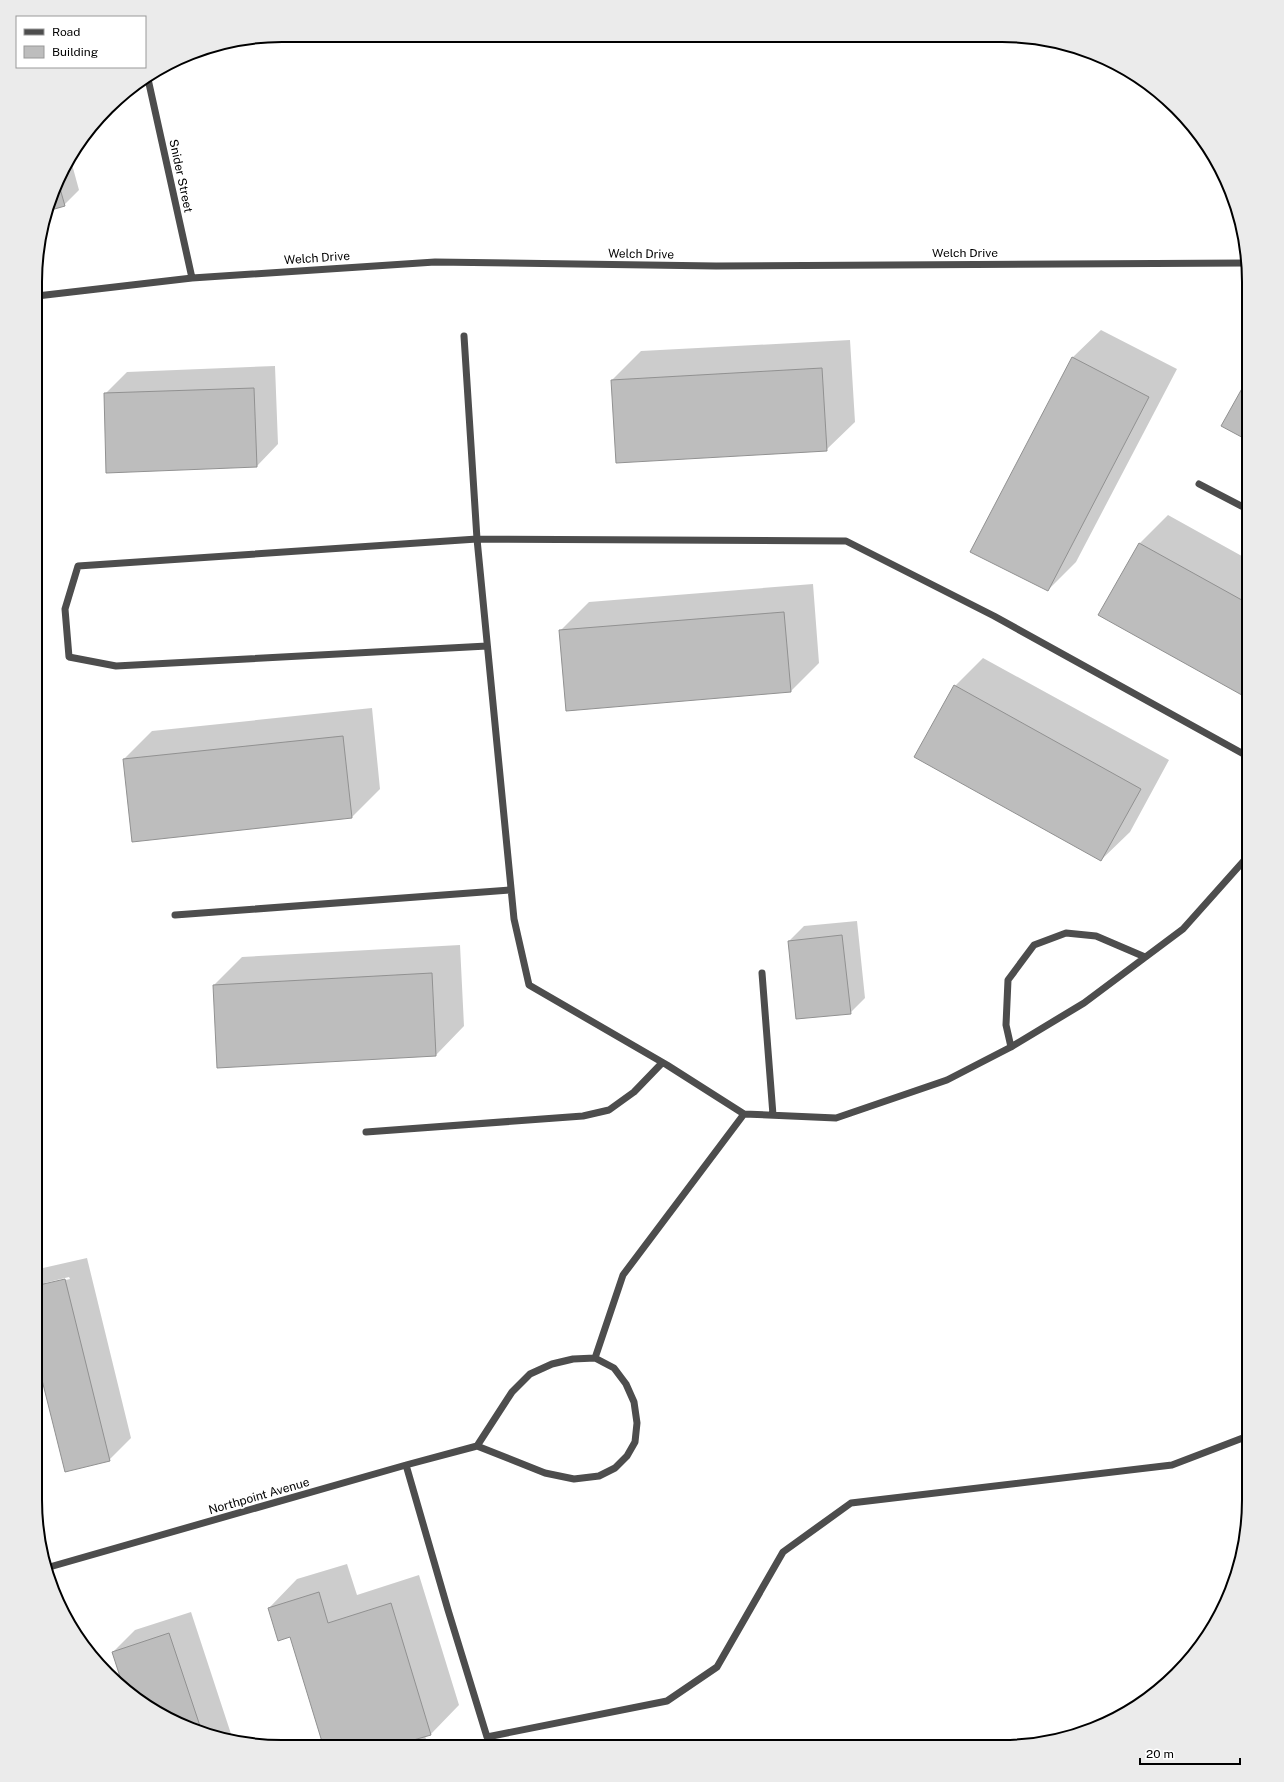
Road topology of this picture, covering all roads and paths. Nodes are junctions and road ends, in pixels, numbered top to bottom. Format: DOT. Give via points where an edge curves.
graph roads {
  1 [pos="149,82"];
  2 [pos="1241,263"];
  3 [pos="192,278"];
  4 [pos="42,295"];
  5 [pos="464,336"];
  6 [pos="1199,484"];
  7 [pos="1242,506"];
  8 [pos="477,539"];
  9 [pos="487,646"];
  10 [pos="1242,753"];
  11 [pos="1242,863"];
  12 [pos="511,890"];
  13 [pos="175,915"];
  14 [pos="1145,957"];
  15 [pos="762,973"];
  16 [pos="1011,1047"];
  17 [pos="662,1063"];
  18 [pos="744,1114"];
  19 [pos="773,1115"];
  20 [pos="366,1132"];
  21 [pos="595,1358"];
  22 [pos="1242,1438"];
  23 [pos="477,1446"];
  24 [pos="406,1465"];
  25 [pos="51,1566"];
  1 -- 3 [label="street, Snider Street"];
  2 -- 3 [label="street, Welch Drive" via="716,266 435,262"];
  3 -- 4 [label="street, Welch Drive"];
  5 -- 8 [label="street"];
  6 -- 7 [label="street"];
  8 -- 9 [label="street"];
  8 -- 9 [label="street" via="78,566 65,609 69,658 116,666"];
  8 -- 10 [label="street" via="846,541 994,616"];
  9 -- 12 [label="street"];
  11 -- 14 [label="street" via="1183,929"];
  12 -- 13 [label="street"];
  12 -- 17 [label="street" via="514,919 530,985"];
  14 -- 16 [label="street" via="1084,1003"];
  14 -- 16 [label="street" via="1096,936 1066,933 1034,945 1008,980 1006,1025"];
  15 -- 19 [label="street"];
  16 -- 19 [label="street" via="948,1080 836,1118"];
  17 -- 18 [label="street"];
  17 -- 20 [label="street" via="634,1092 609,1110 583,1116"];
  18 -- 19 [label="street"];
  18 -- 21 [label="street" via="624,1275"];
  21 -- 23 [label="street" via="573,1359 552,1364 530,1374 512,1392"];
  21 -- 23 [label="street" via="614,1368 626,1384 634,1402 637,1423 635,1442 627,1456 615,1468 599,1476 574,1479 544,1473"];
  22 -- 24 [label="street" via="1172,1465 851,1503 783,1552 717,1667 667,1701 487,1737"];
  23 -- 24 [label="street, Northpoint Avenue"];
  24 -- 25 [label="street, Northpoint Avenue"];
}
